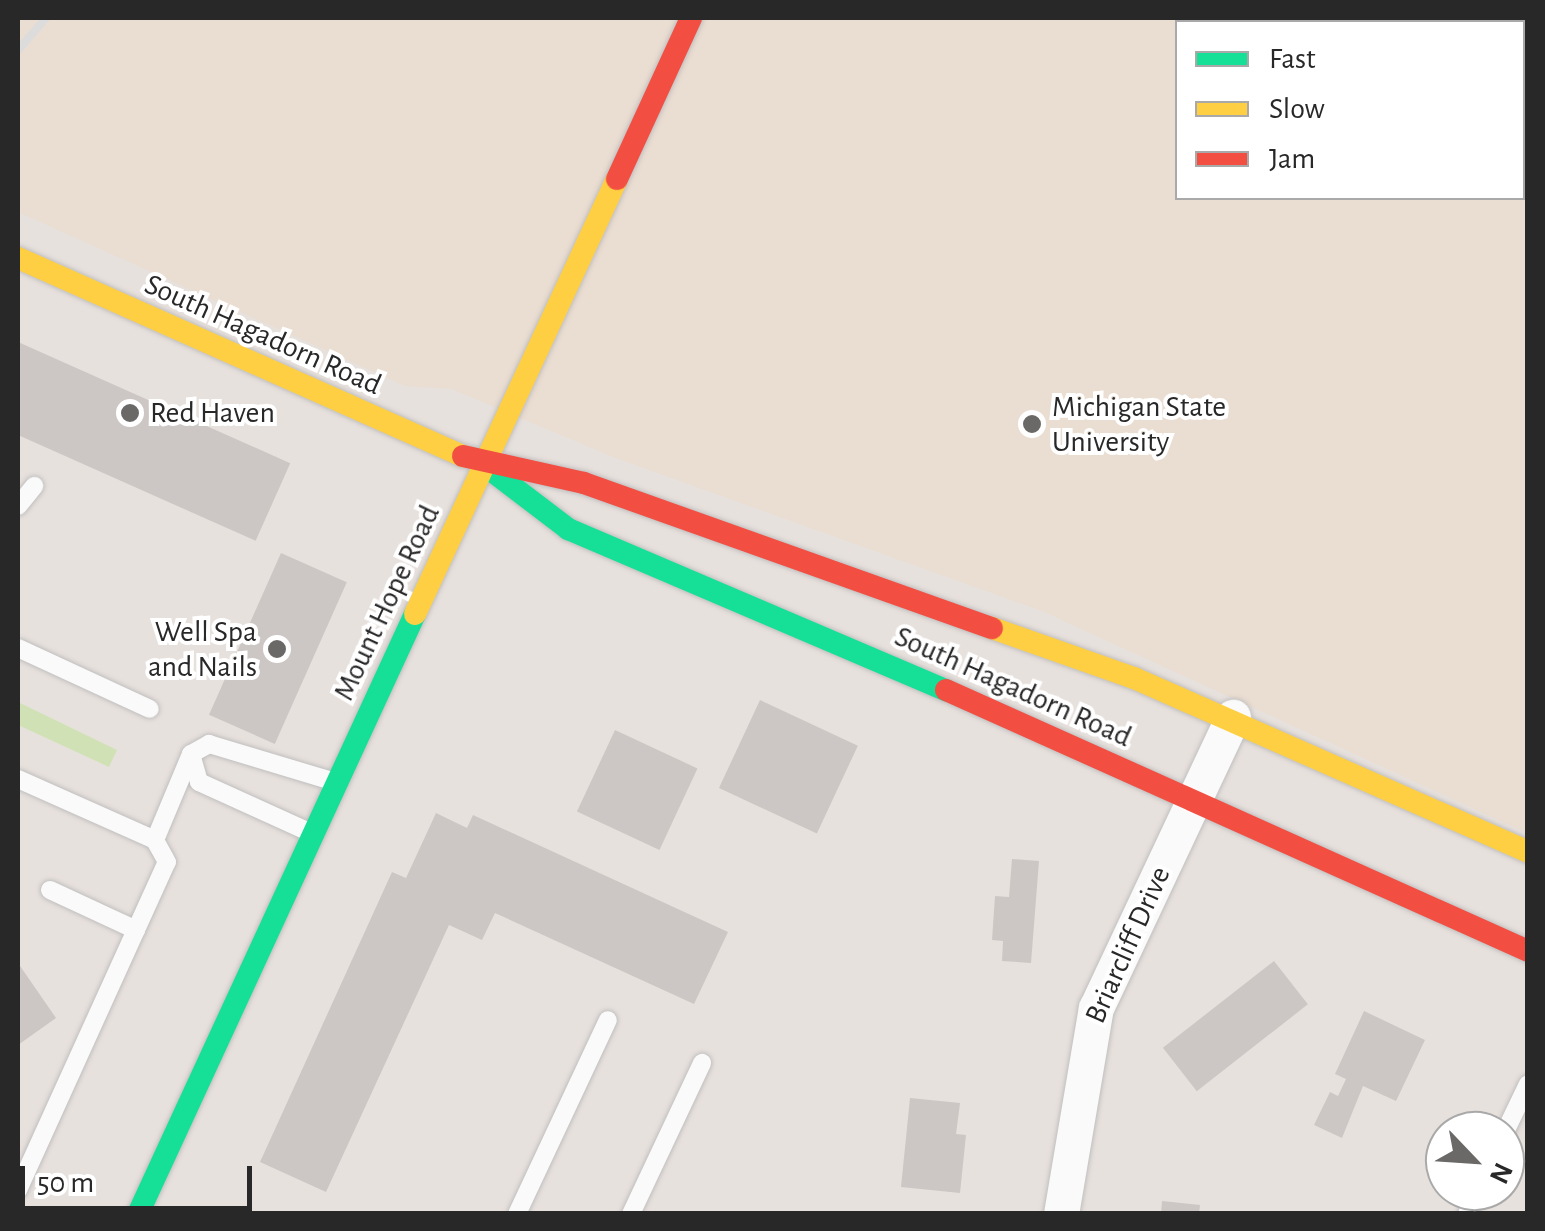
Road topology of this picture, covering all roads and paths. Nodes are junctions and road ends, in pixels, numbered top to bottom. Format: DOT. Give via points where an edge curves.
graph roads {
  1 [pos="691,18"];
  2 [pos="18,258"];
  3 [pos="484,466"];
  4 [pos="34,486"];
  5 [pos="18,506"];
  6 [pos="18,648"];
  7 [pos="150,709"];
  8 [pos="1233,717"];
  9 [pos="191,754"];
  10 [pos="18,779"];
  11 [pos="338,783"];
  12 [pos="1194,799"];
  13 [pos="314,834"];
  14 [pos="155,840"];
  15 [pos="1528,852"];
  16 [pos="50,890"];
  17 [pos="136,930"];
  18 [pos="1528,951"];
  19 [pos="608,1020"];
  20 [pos="702,1064"];
  21 [pos="1528,1084"];
  22 [pos="1515,1111"];
  23 [pos="18,1190"];
  24 [pos="138,1214"];
  25 [pos="518,1214"];
  26 [pos="631,1214"];
  27 [pos="1061,1214"];
  1 -- 3 [label="street, Mount Hope Road"];
  2 -- 3 [label="street, South Hagadorn Road"];
  3 -- 8 [label="street, South Hagadorn Road" via="584,483"];
  3 -- 11 [label="street, Mount Hope Road"];
  3 -- 12 [label="street, South Hagadorn Road" via="568,528"];
  4 -- 5 [label="lane"];
  6 -- 7 [label="lane"];
  8 -- 12 [label="street, Briarcliff Drive"];
  8 -- 15 [label="street, South Hagadorn Road"];
  9 -- 11 [label="lane" via="209,744"];
  9 -- 13 [label="lane" via="199,782"];
  9 -- 14 [label="lane"];
  10 -- 14 [label="lane"];
  11 -- 13 [label="street, Mount Hope Road"];
  12 -- 18 [label="street, South Hagadorn Road"];
  12 -- 27 [label="street, Briarcliff Drive" via="1089,1029"];
  13 -- 24 [label="street, Mount Hope Road"];
  14 -- 17 [label="lane" via="167,862"];
  16 -- 17 [label="lane"];
  17 -- 23 [label="lane"];
  19 -- 25 [label="lane"];
  20 -- 26 [label="lane"];
  21 -- 22 [label="lane"];
}
